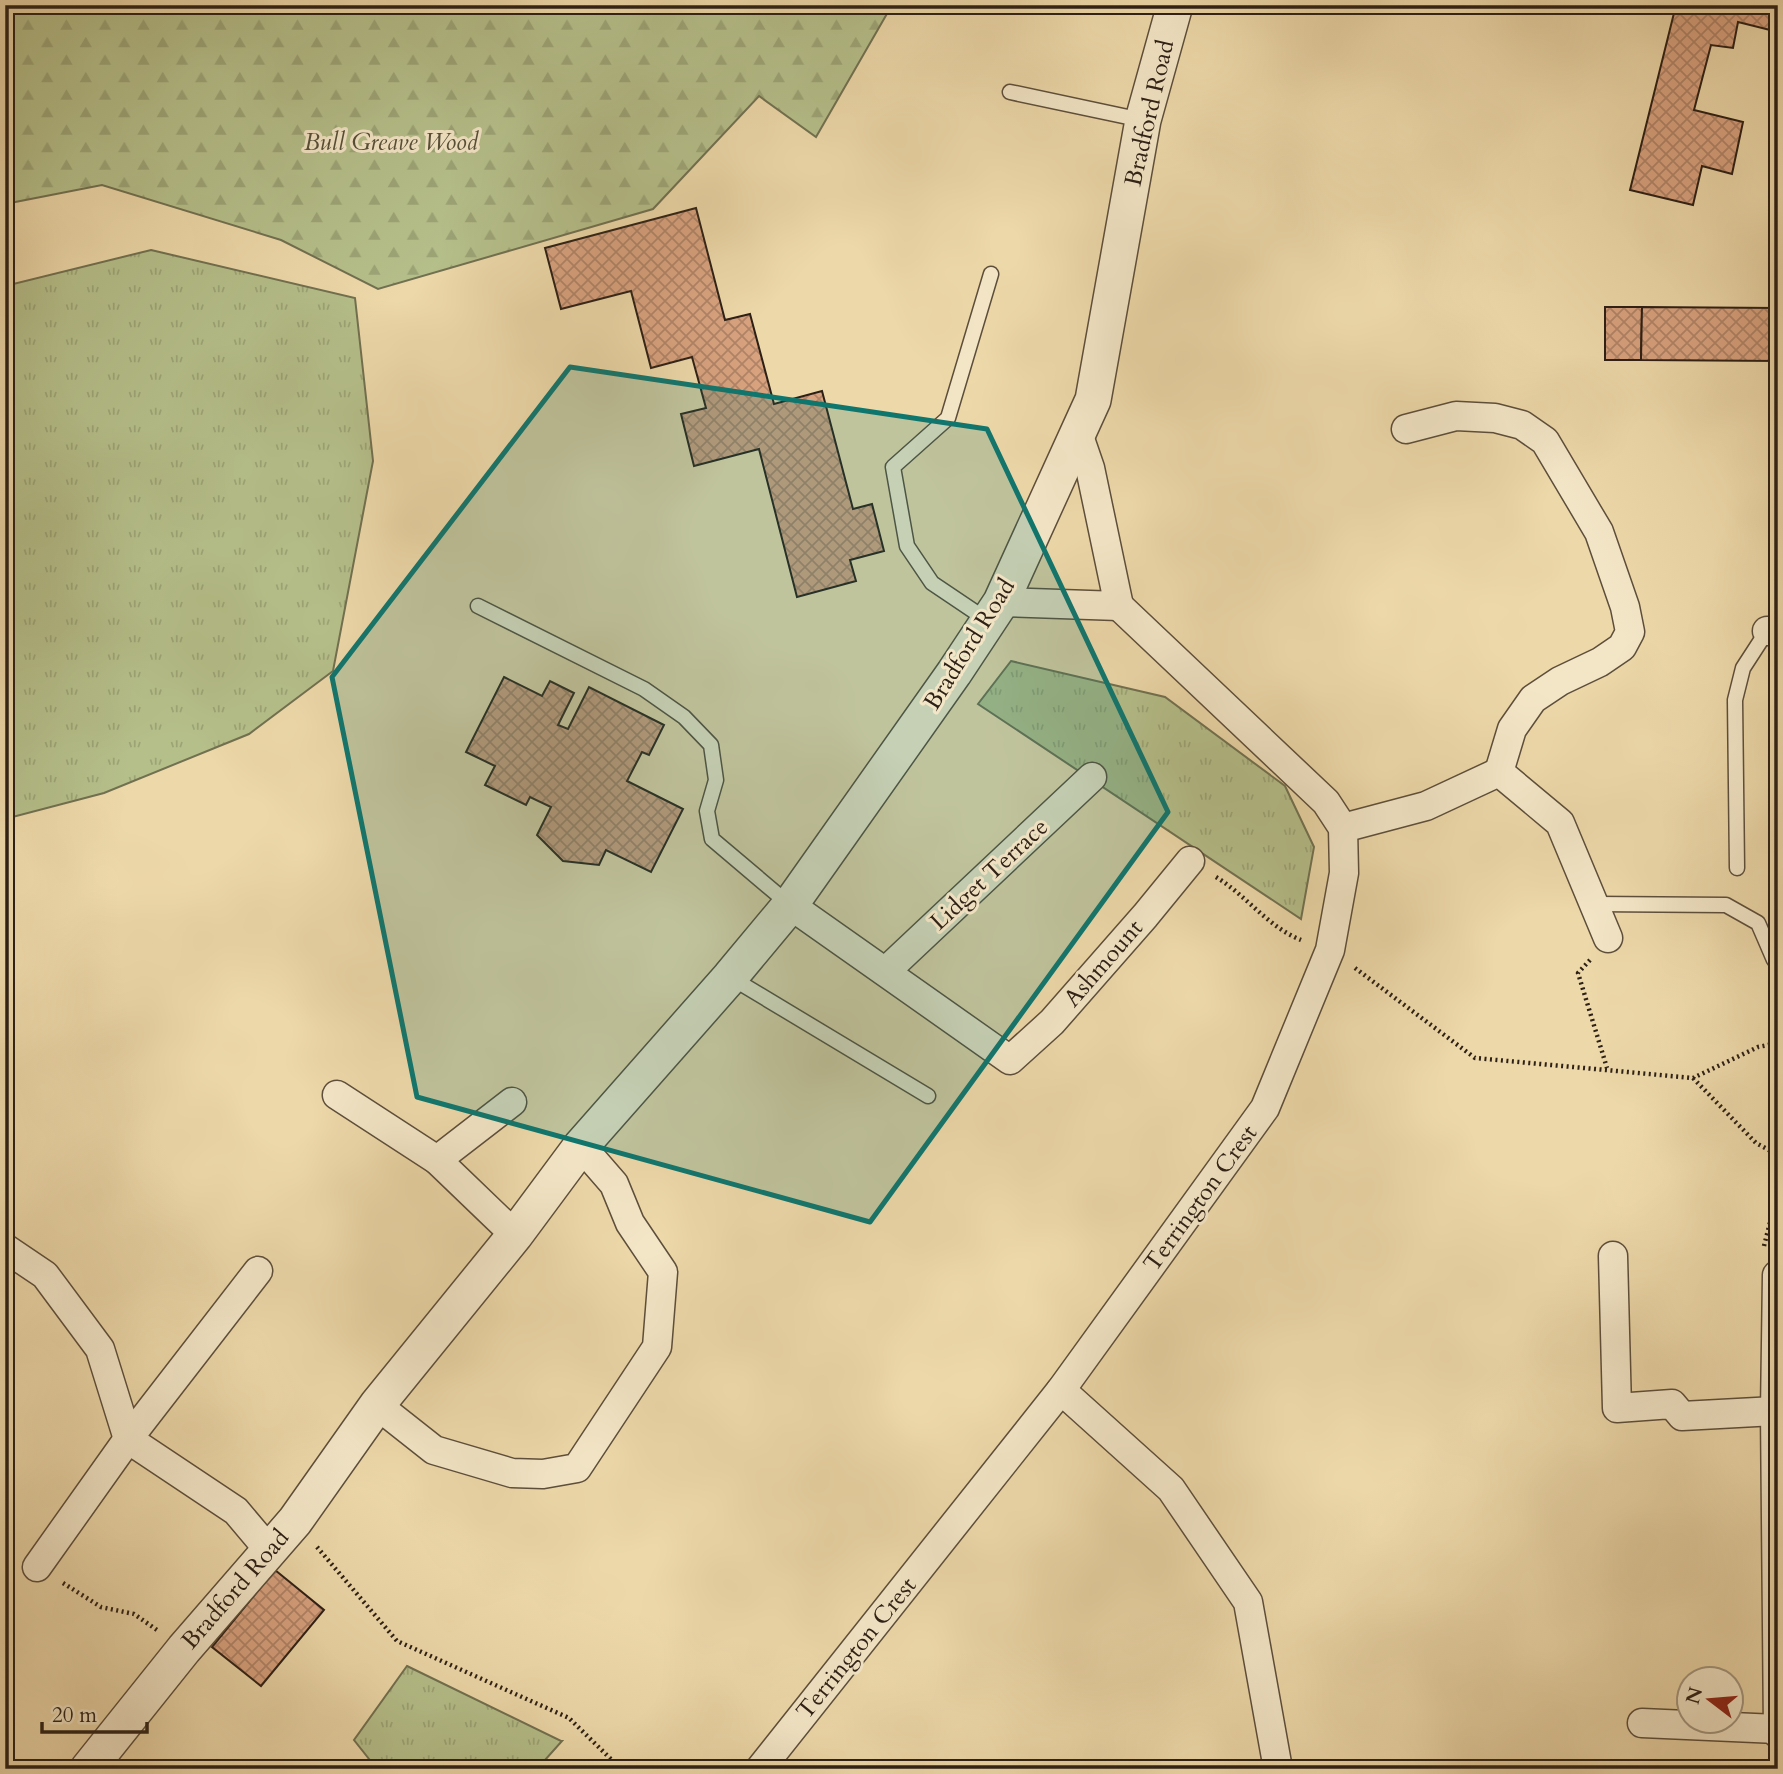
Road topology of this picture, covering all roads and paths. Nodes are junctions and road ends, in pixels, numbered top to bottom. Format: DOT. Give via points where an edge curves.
graph roads {
  1 [pos="1175,5"];
  2 [pos="1010,92"];
  3 [pos="1143,120"];
  4 [pos="991,274"];
  5 [pos="1406,429"];
  6 [pos="1078,433"];
  7 [pos="478,606"];
  8 [pos="1119,606"];
  9 [pos="995,611"];
  10 [pos="1772,631"];
  11 [pos="1499,772"];
  12 [pos="1092,777"];
  13 [pos="1343,828"];
  14 [pos="1190,861"];
  15 [pos="1737,867"];
  16 [pos="1594,904"];
  17 [pos="790,905"];
  18 [pos="1608,938"];
  19 [pos="1330,950"];
  20 [pos="1774,960"];
  21 [pos="886,971"];
  22 [pos="730,977"];
  23 [pos="1778,1043"];
  24 [pos="1607,1068"];
  25 [pos="1693,1078"];
  26 [pos="337,1095"];
  27 [pos="928,1096"];
  28 [pos="512,1102"];
  29 [pos="581,1146"];
  30 [pos="1778,1155"];
  31 [pos="437,1160"];
  32 [pos="1778,1191"];
  33 [pos="515,1235"];
  34 [pos="5,1248"];
  35 [pos="1614,1256"];
  36 [pos="258,1271"];
  37 [pos="1777,1275"];
  38 [pos="1061,1390"];
  39 [pos="377,1405"];
  40 [pos="1775,1411"];
  41 [pos="128,1439"];
  42 [pos="295,1521"];
  43 [pos="268,1549"];
  44 [pos="37,1567"];
  45 [pos="184,1648"];
  46 [pos="1642,1723"];
  47 [pos="1778,1732"];
  48 [pos="88,1769"];
  49 [pos="621,1769"];
  50 [pos="760,1769"];
  51 [pos="1278,1769"];
  1 -- 3 [label="street, Bradford Road"];
  2 -- 3 [label="lane"];
  3 -- 6 [label="street, Bradford Road" via="1093,400"];
  4 -- 9 [label="lane" via="948,418 893,467 907,546 932,583"];
  5 -- 11 [label="street" via="1455,416 1495,418 1522,425 1545,441 1599,532 1625,607 1630,632 1622,647 1533,699 1512,729"];
  6 -- 8 [label="street" via="1090,468"];
  6 -- 9 [label="street, Bradford Road"];
  7 -- 17 [label="lane" via="644,689 684,717 711,746 716,780 708,811 712,839"];
  8 -- 9 [label="street"];
  8 -- 13 [label="street" via="1326,802"];
  9 -- 17 [label="street, Bradford Road"];
  10 -- 15 [label="lane" via="1743,667 1735,700"];
  11 -- 13 [label="street" via="1426,806"];
  11 -- 16 [label="street" via="1560,823"];
  12 -- 21 [label="street, Lidget Terrace"];
  13 -- 19 [label="street, Terrington Crest" via="1344,873"];
  14 -- 19 [label="path" via="1234,888 1283,933"];
  14 -- 21 [label="street, Ashmount" via="1052,1022 1010,1060"];
  16 -- 18 [label="street"];
  16 -- 20 [label="lane" via="1727,905 1758,923"];
  17 -- 21 [label="street"];
  17 -- 22 [label="street, Bradford Road"];
  18 -- 24 [label="path" via="1578,974"];
  19 -- 24 [label="path" via="1475,1058"];
  19 -- 38 [label="street, Terrington Crest" via="1265,1108"];
  22 -- 27 [label="lane"];
  22 -- 29 [label="street, Bradford Road"];
  23 -- 25 [label="path" via="1758,1047"];
  24 -- 25 [label="path"];
  25 -- 30 [label="path" via="1756,1143"];
  26 -- 31 [label="street"];
  28 -- 31 [label="street"];
  29 -- 33 [label="street, Bradford Road"];
  29 -- 39 [label="street" via="614,1184 630,1223 663,1272 657,1347 577,1468 512,1473 433,1450"];
  31 -- 33 [label="street"];
  32 -- 37 [label="path" via="1764,1240 1764,1267"];
  33 -- 39 [label="street, Bradford Road"];
  34 -- 41 [label="street" via="45,1275 100,1349"];
  35 -- 40 [label="street" via="1617,1408 1672,1404 1682,1416"];
  36 -- 41 [label="street"];
  37 -- 40 [label="street"];
  38 -- 50 [label="street, Terrington Crest"];
  38 -- 51 [label="street" via="1171,1489 1248,1602"];
  39 -- 42 [label="street, Bradford Road"];
  40 -- 47 [label="street"];
  41 -- 43 [label="street" via="236,1511"];
  41 -- 44 [label="street"];
  42 -- 43 [label="street, Bradford Road"];
  42 -- 49 [label="path" via="397,1641 569,1718"];
  43 -- 45 [label="street, Bradford Road"];
  44 -- 45 [label="path" via="101,1607 134,1615"];
  45 -- 48 [label="street, Bradford Road"];
  46 -- 47 [label="street"];
}
